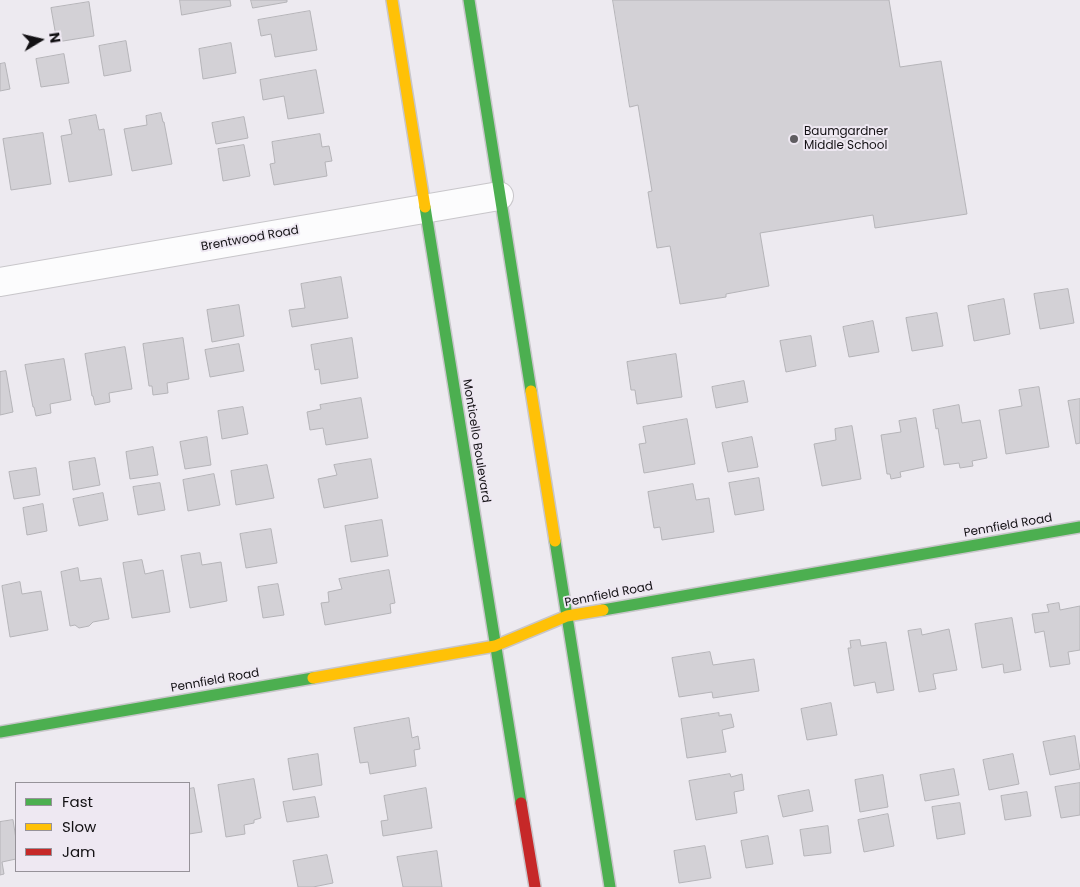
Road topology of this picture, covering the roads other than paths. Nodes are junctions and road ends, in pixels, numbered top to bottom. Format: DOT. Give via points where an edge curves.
graph roads {
  1 [pos="392,0"];
  2 [pos="468,0"];
  3 [pos="499,196"];
  4 [pos="425,209"];
  5 [pos="0,282"];
  6 [pos="1080,527"];
  7 [pos="567,616"];
  8 [pos="495,646"];
  9 [pos="0,732"];
  10 [pos="535,887"];
  11 [pos="610,887"];
  1 -- 4 [label="main road, Monticello Boulevard"];
  2 -- 3 [label="main road"];
  3 -- 4 [label="street, Brentwood Road"];
  3 -- 7 [label="main road"];
  4 -- 5 [label="street, Brentwood Road"];
  4 -- 8 [label="main road, Monticello Boulevard"];
  6 -- 7 [label="main road, Pennfield Road"];
  7 -- 8 [label="main road, Pennfield Road"];
  7 -- 11 [label="main road"];
  8 -- 9 [label="main road, Pennfield Road"];
  8 -- 10 [label="main road, Monticello Boulevard"];
}
